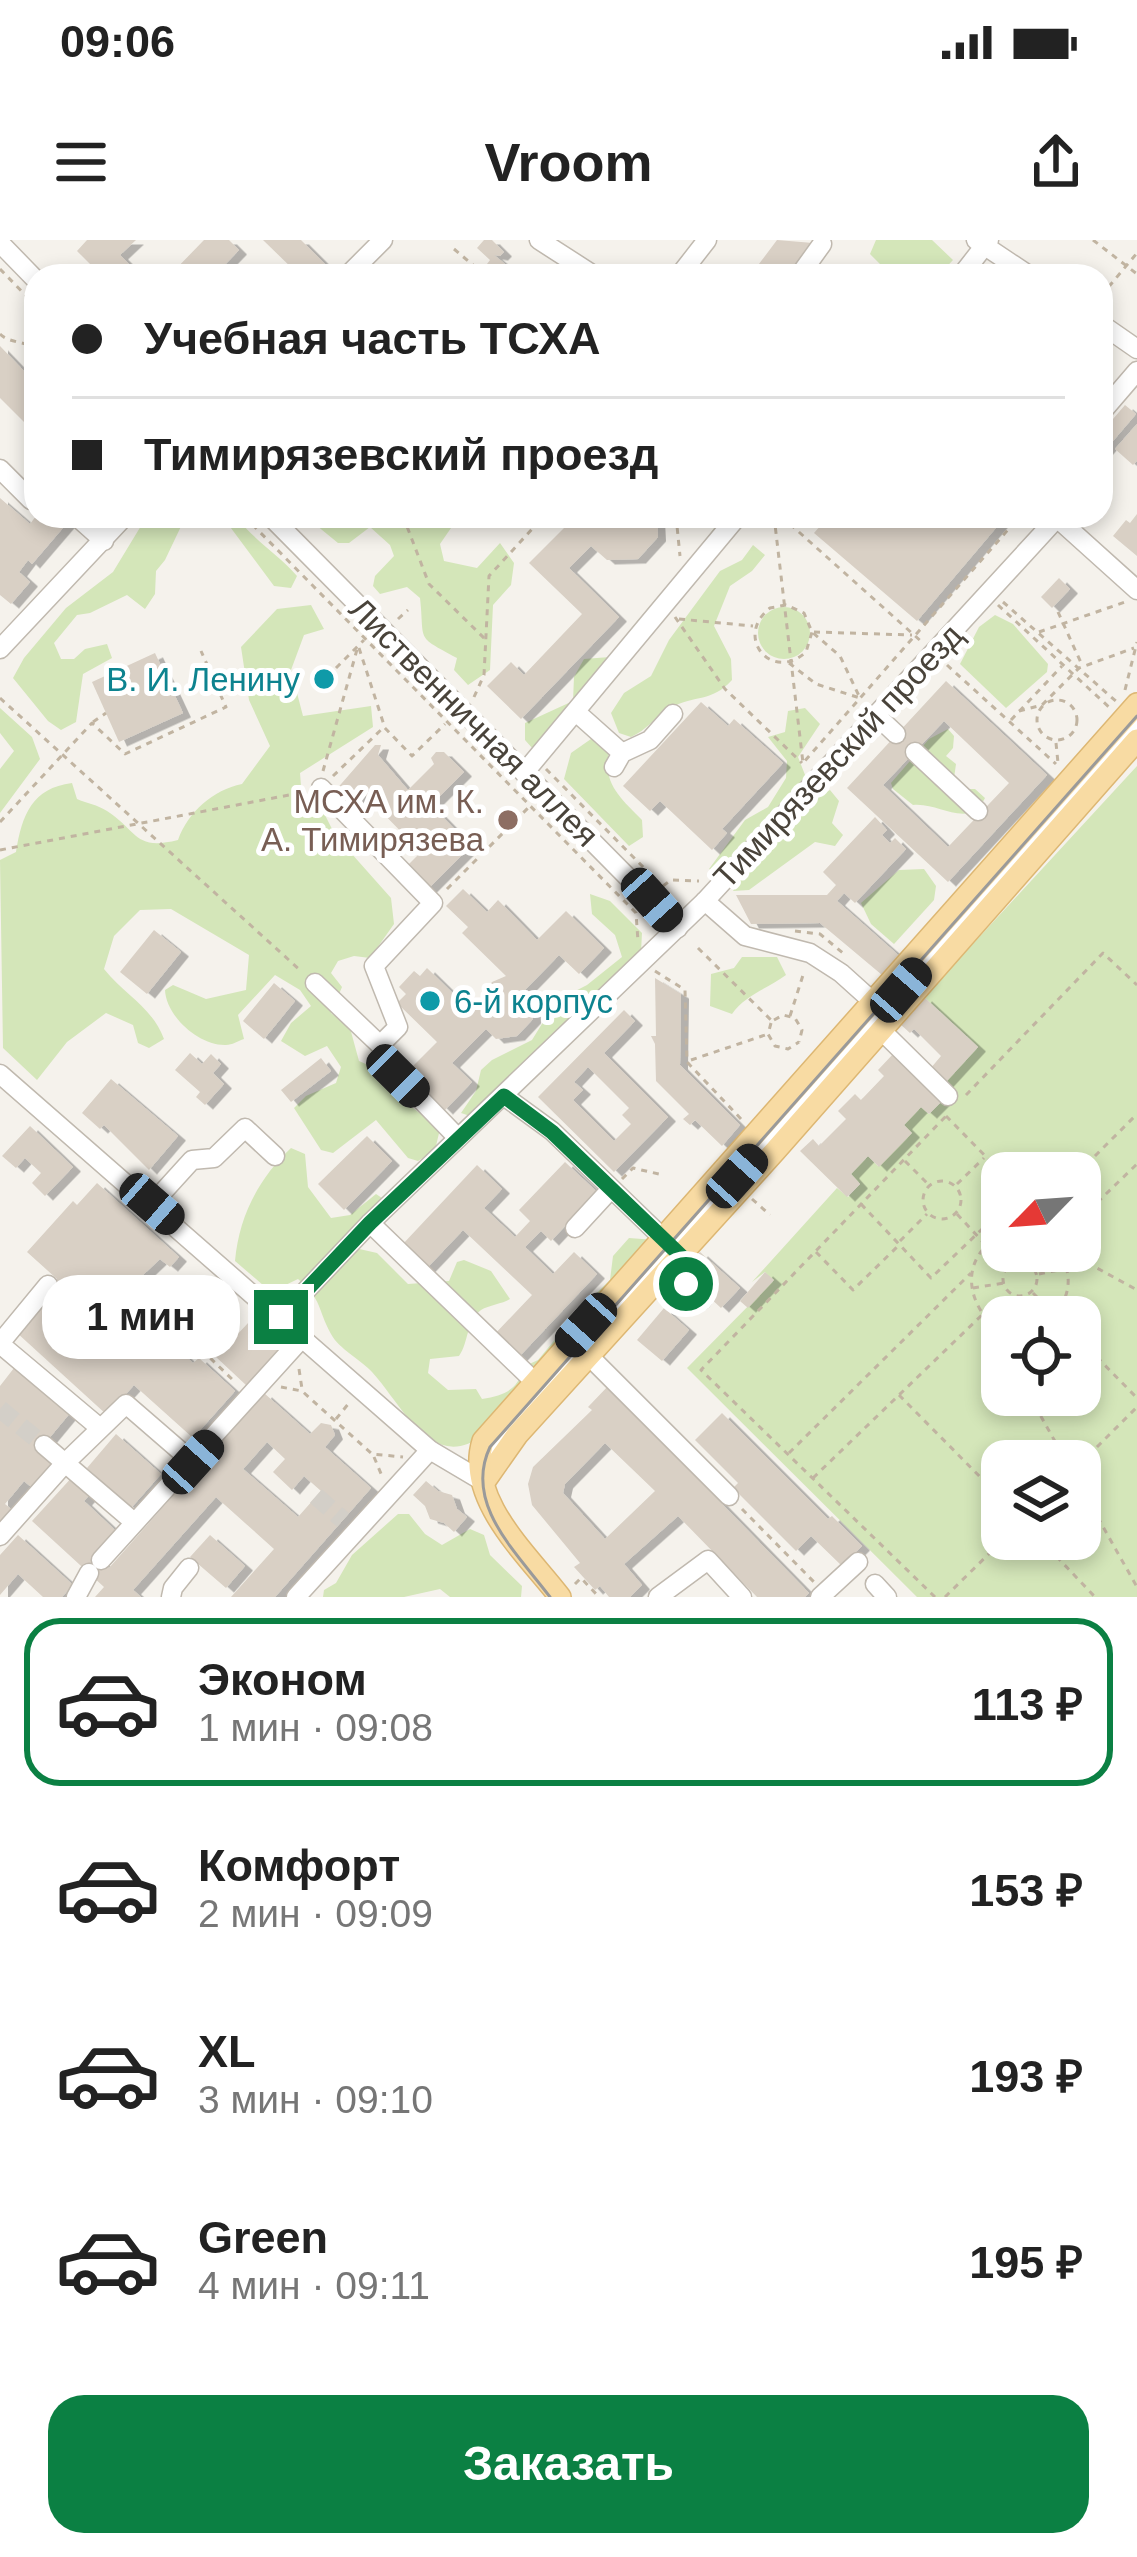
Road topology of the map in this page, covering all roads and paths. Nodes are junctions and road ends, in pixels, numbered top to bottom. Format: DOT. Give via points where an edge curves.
graph roads {
  1 [pos="382,240"];
  2 [pos="539,240"];
  3 [pos="707,240"];
  4 [pos="1093,240"];
  5 [pos="983,242"];
  6 [pos="0,243"];
  7 [pos="822,244"];
  8 [pos="454,249"];
  9 [pos="1137,254"];
  10 [pos="359,264"];
  11 [pos="472,264"];
  12 [pos="576,264"];
  13 [pos="688,264"];
  14 [pos="808,264"];
  15 [pos="1013,264"];
  16 [pos="1126,266"];
  17 [pos="1137,274"];
  18 [pos="24,276"];
  19 [pos="1113,282"];
  20 [pos="1137,370"];
  21 [pos="1113,398"];
  22 [pos="0,469"];
  23 [pos="24,493"];
  24 [pos="89,528"];
  25 [pos="115,528"];
  26 [pos="256,528"];
  27 [pos="282,528"];
  28 [pos="408,528"];
  29 [pos="533,528"];
  30 [pos="676,528"];
  31 [pos="728,528"];
  32 [pos="779,528"];
  33 [pos="792,528"];
  34 [pos="1010,528"];
  35 [pos="1048,528"];
  36 [pos="1068,528"];
  37 [pos="104,541"];
  38 [pos="969,575"];
  39 [pos="687,580"];
  40 [pos="988,592"];
  41 [pos="1137,594"];
  42 [pos="786,604"];
  43 [pos="408,610"];
  44 [pos="1058,612"];
  45 [pos="670,614"];
  46 [pos="397,620"];
  47 [pos="1063,624"];
  48 [pos="755,626"];
  49 [pos="812,632"];
  50 [pos="1039,632"];
  51 [pos="916,635"];
  52 [pos="1033,638"];
  53 [pos="366,639"];
  54 [pos="486,640"];
  55 [pos="1136,645"];
  56 [pos="358,646"];
  57 [pos="0,650"];
  58 [pos="201,651"];
  59 [pos="934,653"];
  60 [pos="788,662"];
  61 [pos="1063,665"];
  62 [pos="1081,667"];
  63 [pos="336,668"];
  64 [pos="1073,674"];
  65 [pos="473,697"];
  66 [pos="0,698"];
  67 [pos="860,698"];
  68 [pos="1137,704"];
  69 [pos="1042,705"];
  70 [pos="1019,711"];
  71 [pos="576,712"];
  72 [pos="106,713"];
  73 [pos="1115,713"];
  74 [pos="673,714"];
  75 [pos="877,716"];
  76 [pos="92,722"];
  77 [pos="1010,722"];
  78 [pos="1137,722"];
  79 [pos="384,727"];
  80 [pos="896,734"];
  81 [pos="1046,738"];
  82 [pos="1137,740"];
  83 [pos="1056,741"];
  84 [pos="1038,747"];
  85 [pos="915,752"];
  86 [pos="62,755"];
  87 [pos="802,763"];
  88 [pos="1058,766"];
  89 [pos="1065,772"];
  90 [pos="524,773"];
  91 [pos="320,788"];
  92 [pos="530,806"];
  93 [pos="978,811"];
  94 [pos="0,822"];
  95 [pos="141,826"];
  96 [pos="0,850"];
  97 [pos="670,880"];
  98 [pos="711,895"];
  99 [pos="433,903"];
  100 [pos="678,928"];
  101 [pos="788,931"];
  102 [pos="638,942"];
  103 [pos="698,949"];
  104 [pos="810,952"];
  105 [pos="847,956"];
  106 [pos="635,970"];
  107 [pos="315,983"];
  108 [pos="1137,985"];
  109 [pos="790,1016"];
  110 [pos="882,1016"];
  111 [pos="772,1021"];
  112 [pos="768,1034"];
  113 [pos="380,1046"];
  114 [pos="687,1062"];
  115 [pos="0,1073"];
  116 [pos="504,1096"];
  117 [pos="947,1106"];
  118 [pos="1137,1114"];
  119 [pos="748,1127"];
  120 [pos="458,1138"];
  121 [pos="983,1152"];
  122 [pos="1099,1152"];
  123 [pos="275,1156"];
  124 [pos="904,1160"];
  125 [pos="981,1161"];
  126 [pos="1137,1164"];
  127 [pos="663,1175"];
  128 [pos="929,1186"];
  129 [pos="956,1186"];
  130 [pos="610,1190"];
  131 [pos="746,1194"];
  132 [pos="1101,1199"];
  133 [pos="152,1204"];
  134 [pos="861,1204"];
  135 [pos="929,1213"];
  136 [pos="956,1213"];
  137 [pos="770,1215"];
  138 [pos="370,1223"];
  139 [pos="575,1228"];
  140 [pos="981,1230"];
  141 [pos="976,1235"];
  142 [pos="981,1240"];
  143 [pos="899,1244"];
  144 [pos="816,1252"];
  145 [pos="672,1253"];
  146 [pos="981,1254"];
  147 [pos="1101,1271"];
  148 [pos="1006,1272"];
  149 [pos="1035,1272"];
  150 [pos="1049,1272"];
  151 [pos="971,1273"];
  152 [pos="1037,1274"];
  153 [pos="1004,1283"];
  154 [pos="47,1285"];
  155 [pos="971,1289"];
  156 [pos="1137,1290"];
  157 [pos="1032,1292"];
  158 [pos="1013,1295"];
  159 [pos="1036,1296"];
  160 [pos="703,1300"];
  161 [pos="981,1310"];
  162 [pos="981,1316"];
  163 [pos="281,1317"];
  164 [pos="303,1337"];
  165 [pos="1,1343"];
  166 [pos="206,1348"];
  167 [pos="590,1356"];
  168 [pos="1101,1361"];
  169 [pos="535,1382"];
  170 [pos="257,1390"];
  171 [pos="899,1395"];
  172 [pos="354,1397"];
  173 [pos="1137,1398"];
  174 [pos="1137,1407"];
  175 [pos="335,1420"];
  176 [pos="100,1428"];
  177 [pos="1101,1443"];
  178 [pos="44,1445"];
  179 [pos="372,1454"];
  180 [pos="426,1454"];
  181 [pos="786,1455"];
  182 [pos="66,1462"];
  183 [pos="193,1462"];
  184 [pos="981,1478"];
  185 [pos="812,1480"];
  186 [pos="484,1482"];
  187 [pos="386,1487"];
  188 [pos="729,1496"];
  189 [pos="134,1522"];
  190 [pos="1101,1523"];
  191 [pos="0,1536"];
  192 [pos="983,1560"];
  193 [pos="1060,1560"];
  194 [pos="858,1562"];
  195 [pos="189,1568"];
  196 [pos="1137,1587"];
  197 [pos="558,1592"];
  198 [pos="822,1595"];
  199 [pos="76,1597"];
  200 [pos="171,1597"];
  201 [pos="296,1597"];
  202 [pos="599,1597"];
  203 [pos="658,1597"];
  204 [pos="742,1597"];
  205 [pos="934,1597"];
  206 [pos="945,1597"];
  207 [pos="1096,1597"];
  1 -- 10 [label="street"];
  2 -- 12 [label="street"];
  3 -- 13 [label="street"];
  4 -- 16 [label="path"];
  5 -- 15 [label="street"];
  6 -- 18 [label="street"];
  7 -- 14 [label="street"];
  8 -- 11 [label="path"];
  9 -- 16 [label="path"];
  16 -- 17 [label="path"];
  16 -- 19 [label="path"];
  20 -- 21 [label="street"];
  22 -- 23 [label="street"];
  24 -- 37 [label="street"];
  25 -- 37 [label="street"];
  26 -- 53 [label="path"];
  27 -- 90 [label="street, Лиственничная аллея"];
  28 -- 54 [label="path" via="429,584"];
  29 -- 54 [label="path" via="489,577"];
  30 -- 39 [label="path"];
  31 -- 39 [label="street"];
  32 -- 42 [label="path"];
  33 -- 51 [label="path"];
  34 -- 38 [label="path"];
  35 -- 40 [label="street, Тимирязевский проезд"];
  36 -- 41 [label="street, Тимирязевский проезд"];
  37 -- 57 [label="street"];
  38 -- 40 [label="path"];
  38 -- 51 [label="path"];
  39 -- 45 [label="street"];
  40 -- 50 [label="path"];
  40 -- 52 [label="path"];
  40 -- 59 [label="street, Тимирязевский проезд"];
  41 -- 47 [label="path"];
  42 -- 48 [label="path"];
  42 -- 49 [label="path" via="804,613"];
  42 -- 60 [label="path"];
  43 -- 46 [label="path"];
  44 -- 47 [label="path"];
  45 -- 48 [label="path"];
  45 -- 71 [label="street"];
  45 -- 87 [label="path" via="725,689"];
  47 -- 50 [label="path"];
  47 -- 62 [label="path"];
  48 -- 60 [label="path" via="762,653"];
  49 -- 51 [label="path"];
  49 -- 60 [label="path" via="806,652"];
  49 -- 67 [label="path" via="840,656"];
  50 -- 52 [label="path"];
  50 -- 62 [label="path"];
  51 -- 59 [label="path"];
  51 -- 67 [label="path"];
  52 -- 61 [label="path"];
  53 -- 56 [label="path"];
  53 -- 92 [label="path"];
  54 -- 65 [label="path"];
  55 -- 62 [label="path"];
  55 -- 62 [label="path" via="1121,706"];
  56 -- 63 [label="path"];
  56 -- 79 [label="path"];
  56 -- 91 [label="path"];
  58 -- 76 [label="path" via="226,707 124,754"];
  59 -- 75 [label="street, Тимирязевский проезд"];
  59 -- 77 [label="path"];
  60 -- 67 [label="path" via="816,685"];
  60 -- 87 [label="path"];
  61 -- 64 [label="path"];
  61 -- 70 [label="path"];
  62 -- 64 [label="path"];
  64 -- 69 [label="path"];
  64 -- 73 [label="path"];
  66 -- 86 [label="path"];
  67 -- 87 [label="path"];
  68 -- 110 [label="main road"];
  69 -- 70 [label="path"];
  69 -- 81 [label="path" via="1036,719"];
  69 -- 83 [label="path" via="1060,700 1077,713 1075,730"];
  70 -- 77 [label="path"];
  71 -- 74 [label="street" via="618,760"];
  71 -- 90 [label="street"];
  72 -- 76 [label="path"];
  75 -- 80 [label="street"];
  75 -- 98 [label="street, Тимирязевский проезд"];
  76 -- 86 [label="path"];
  77 -- 84 [label="path"];
  78 -- 110 [label="street"];
  81 -- 83 [label="path"];
  81 -- 84 [label="path"];
  82 -- 110 [label="main road"];
  83 -- 88 [label="path"];
  84 -- 88 [label="path"];
  85 -- 93 [label="street"];
  86 -- 94 [label="path"];
  86 -- 95 [label="path"];
  88 -- 89 [label="path"];
  90 -- 100 [label="street, Лиственничная аллея"];
  91 -- 99 [label="street"];
  92 -- 99 [label="path"];
  92 -- 102 [label="path" via="636,913"];
  95 -- 96 [label="path"];
  95 -- 107 [label="path"];
  97 -- 98 [label="path" via="706,883"];
  98 -- 100 [label="street, Тимирязевский проезд"];
  98 -- 104 [label="street" via="746,936"];
  99 -- 113 [label="street" via="374,966 398,1027"];
  100 -- 106 [label="street, Тимирязевский проезд"];
  101 -- 105 [label="path" via="820,934"];
  103 -- 111 [label="path"];
  104 -- 109 [label="path"];
  104 -- 110 [label="street"];
  106 -- 114 [label="path" via="644,980 655,971 685,990"];
  106 -- 116 [label="street, Тимирязевский проезд"];
  107 -- 113 [label="street"];
  108 -- 117 [label="path" via="1103,953"];
  109 -- 111 [label="path"];
  109 -- 112 [label="path" via="802,1030 793,1047 780,1048"];
  110 -- 117 [label="street"];
  110 -- 145 [label="main road"];
  111 -- 112 [label="path"];
  112 -- 114 [label="path"];
  113 -- 120 [label="street"];
  114 -- 119 [label="path"];
  115 -- 133 [label="street"];
  116 -- 120 [label="street, Тимирязевский проезд"];
  116 -- 130 [label="street"];
  117 -- 121 [label="path"];
  117 -- 124 [label="path"];
  118 -- 122 [label="path"];
  120 -- 138 [label="street, Тимирязевский проезд"];
  123 -- 133 [label="street" via="244,1128 214,1158 192,1160"];
  124 -- 128 [label="path"];
  124 -- 134 [label="path"];
  125 -- 129 [label="path"];
  126 -- 132 [label="path"];
  127 -- 130 [label="path" via="633,1168"];
  128 -- 129 [label="path"];
  128 -- 135 [label="path"];
  129 -- 136 [label="path"];
  130 -- 139 [label="street"];
  130 -- 145 [label="street"];
  131 -- 137 [label="path"];
  133 -- 163 [label="street"];
  134 -- 143 [label="path"];
  134 -- 144 [label="path"];
  135 -- 136 [label="path"];
  135 -- 143 [label="path"];
  136 -- 141 [label="path"];
  138 -- 163 [label="street, Тимирязевский проезд"];
  138 -- 169 [label="street"];
  140 -- 141 [label="path"];
  141 -- 142 [label="path"];
  141 -- 143 [label="path" via="931,1278"];
  143 -- 144 [label="path" via="854,1290"];
  144 -- 181 [label="path" via="701,1370"];
  145 -- 160 [label="street"];
  145 -- 167 [label="main road"];
  145 -- 169 [label="main road"];
  145 -- 186 [label="street" via="492,1449"];
  146 -- 151 [label="path"];
  147 -- 156 [label="path"];
  148 -- 153 [label="path"];
  149 -- 152 [label="path"];
  150 -- 152 [label="path"];
  151 -- 155 [label="path"];
  151 -- 181 [label="path"];
  152 -- 157 [label="path"];
  153 -- 155 [label="path"];
  153 -- 158 [label="path"];
  154 -- 165 [label="street"];
  155 -- 161 [label="path"];
  157 -- 158 [label="path"];
  157 -- 159 [label="path"];
  162 -- 171 [label="path"];
  163 -- 164 [label="street"];
  164 -- 170 [label="street"];
  164 -- 180 [label="street"];
  165 -- 176 [label="street"];
  166 -- 170 [label="path"];
  167 -- 186 [label="main road"];
  167 -- 188 [label="street"];
  168 -- 173 [label="path"];
  169 -- 186 [label="main road" via="484,1441"];
  170 -- 175 [label="path" via="302,1390"];
  170 -- 183 [label="street"];
  171 -- 184 [label="path"];
  171 -- 185 [label="path"];
  172 -- 175 [label="path"];
  174 -- 177 [label="path"];
  175 -- 179 [label="path"];
  176 -- 182 [label="street"];
  176 -- 183 [label="street" via="126,1403"];
  178 -- 182 [label="street"];
  179 -- 180 [label="path"];
  179 -- 187 [label="path"];
  180 -- 186 [label="street"];
  180 -- 201 [label="street" via="349,1526"];
  181 -- 185 [label="path"];
  182 -- 189 [label="street"];
  182 -- 191 [label="street"];
  183 -- 189 [label="street"];
  185 -- 205 [label="path"];
  186 -- 197 [label="main road" via="500,1519"];
  188 -- 198 [label="path"];
  189 -- 199 [label="street"];
  190 -- 196 [label="path"];
  192 -- 206 [label="path"];
  193 -- 207 [label="path"];
  194 -- 198 [label="street"];
  195 -- 200 [label="street"];
  197 -- 202 [label="path" via="581,1578"];
  203 -- 204 [label="street" via="709,1561"];
}
